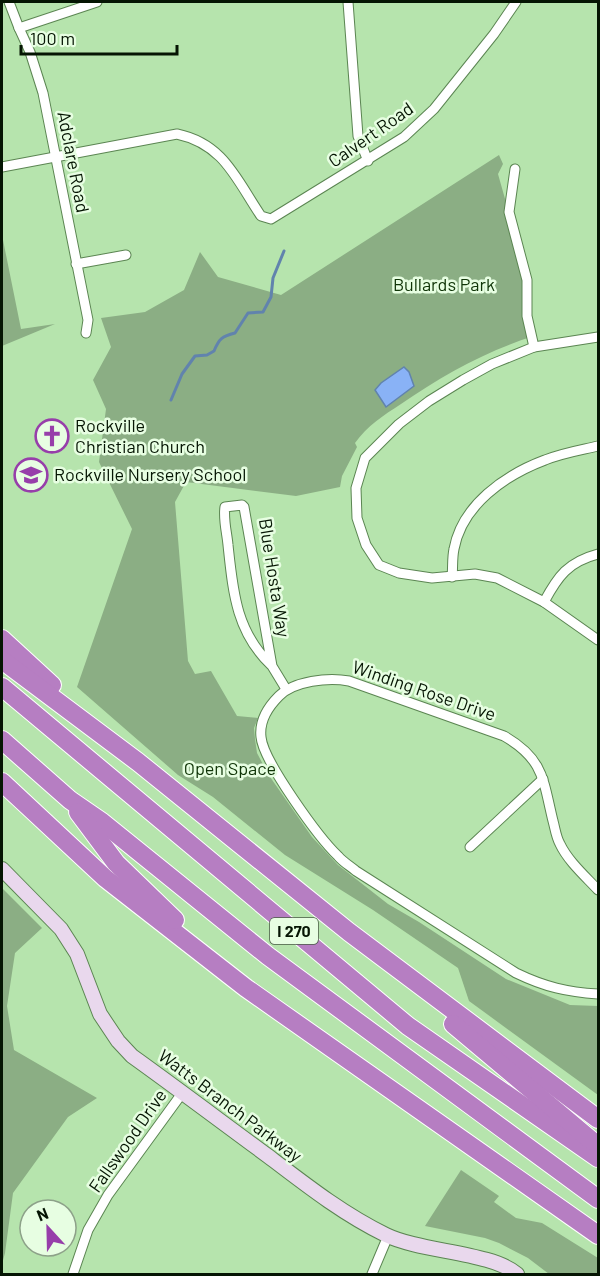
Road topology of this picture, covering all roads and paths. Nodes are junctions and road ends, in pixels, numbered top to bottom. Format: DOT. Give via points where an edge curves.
graph roads {
  1 [pos="9,2"];
  2 [pos="97,2"];
  3 [pos="348,2"];
  4 [pos="516,2"];
  5 [pos="19,28"];
  6 [pos="54,157"];
  7 [pos="368,160"];
  8 [pos="2,167"];
  9 [pos="515,169"];
  10 [pos="126,255"];
  11 [pos="76,264"];
  12 [pos="86,333"];
  13 [pos="598,337"];
  14 [pos="534,347"];
  15 [pos="598,446"];
  16 [pos="598,554"];
  17 [pos="453,577"];
  18 [pos="544,602"];
  19 [pos="2,639"];
  20 [pos="598,640"];
  21 [pos="2,660"];
  22 [pos="272,666"];
  23 [pos="2,687"];
  24 [pos="286,689"];
  25 [pos="2,740"];
  26 [pos="138,762"];
  27 [pos="543,779"];
  28 [pos="2,782"];
  29 [pos="70,800"];
  30 [pos="470,847"];
  31 [pos="2,869"];
  32 [pos="598,890"];
  33 [pos="349,932"];
  34 [pos="246,988"];
  35 [pos="598,994"];
  36 [pos="183,1092"];
  37 [pos="598,1119"];
  38 [pos="598,1146"];
  39 [pos="598,1158"];
  40 [pos="598,1199"];
  41 [pos="598,1234"];
  42 [pos="388,1236"];
  43 [pos="73,1275"];
  44 [pos="372,1275"];
  45 [pos="517,1275"];
  1 -- 5 [label="street, Adclare Road"];
  2 -- 5 [label="street"];
  3 -- 7 [label="street" via="358,136"];
  4 -- 7 [label="street, Calvert Road" via="435,110 404,137"];
  5 -- 6 [label="street, Adclare Road" via="43,93"];
  6 -- 7 [label="street, Calvert Road" via="177,134 194,137 220,155 261,216 271,219"];
  6 -- 8 [label="street"];
  6 -- 11 [label="street, Adclare Road"];
  9 -- 14 [label="street" via="508,212 526,280 527,315"];
  10 -- 11 [label="street"];
  11 -- 12 [label="street, Adclare Road" via="88,320"];
  13 -- 14 [label="street"];
  14 -- 17 [label="street" via="492,364 429,401 365,458 356,488 357,518 366,545 379,565 421,577"];
  15 -- 17 [label="street" via="545,460 487,493 463,523 453,550"];
  16 -- 18 [label="street" via="574,563 561,574"];
  17 -- 18 [label="street" via="475,574 497,578"];
  18 -- 20 [label="street"];
  19 -- 26 [label="highway, I 270"];
  21 -- 26 [label="highway"];
  22 -- 22 [label="street, Blue Hosta Way" via="246,513 242,505 225,507 232,586 239,616 253,645"];
  22 -- 24 [label="street, Blue Hosta Way"];
  23 -- 39 [label="highway, I 270" via="408,1026"];
  24 -- 27 [label="street, Winding Rose Drive" via="336,678 349,681 504,736 522,746"];
  24 -- 35 [label="street" via="263,718 260,735 264,749 272,767 337,856 516,973 543,986"];
  25 -- 29 [label="highway, I 270"];
  26 -- 33 [label="highway, I 270"];
  27 -- 30 [label="street"];
  27 -- 32 [label="street, Winding Rose Drive" via="558,841"];
  28 -- 34 [label="highway" via="105,878"];
  29 -- 34 [label="highway" via="116,863"];
  29 -- 40 [label="highway, I 270" via="268,956"];
  31 -- 36 [label="street, Watts Branch Parkway" via="61,929 77,954 100,1014 118,1041 132,1056"];
  33 -- 37 [label="highway, I 270"];
  33 -- 38 [label="highway"];
  34 -- 41 [label="highway"];
  36 -- 42 [label="street, Watts Branch Parkway" via="338,1208"];
  36 -- 43 [label="street, Fallswood Drive" via="108,1195 88,1230"];
  42 -- 44 [label="street"];
  42 -- 45 [label="street, Watts Branch Parkway" via="488,1261"];
}
